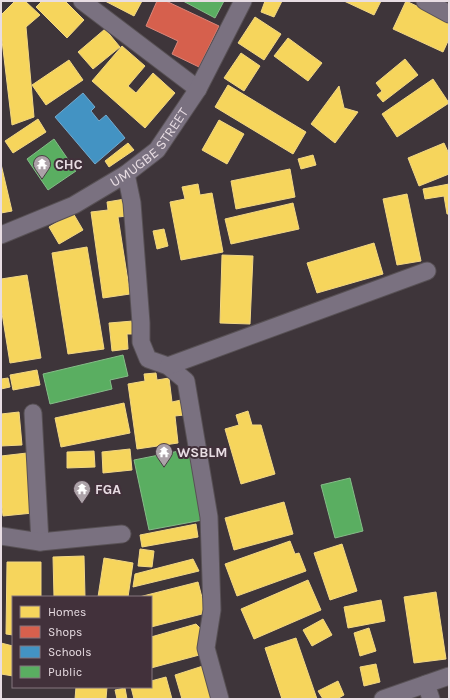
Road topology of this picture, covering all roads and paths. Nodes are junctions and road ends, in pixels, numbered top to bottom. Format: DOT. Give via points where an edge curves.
graph roads {
  1 [pos="82,1"];
  2 [pos="243,1"];
  3 [pos="425,1"];
  4 [pos="449,14"];
  5 [pos="198,89"];
  6 [pos="126,174"];
  7 [pos="1,235"];
  8 [pos="427,271"];
  9 [pos="168,366"];
  10 [pos="33,413"];
  11 [pos="122,534"];
  12 [pos="1,536"];
  13 [pos="40,542"];
  14 [pos="449,676"];
  15 [pos="428,691"];
  16 [pos="220,699"];
  17 [pos="383,699"];
  1 -- 5 [label="street"];
  2 -- 5 [label="street, UMUGBE STREET"];
  3 -- 4 [label="street"];
  5 -- 6 [label="street, UMUGBE STREET" via="158,150"];
  6 -- 7 [label="street, UMUGBE STREET" via="74,205"];
  6 -- 9 [label="street" via="132,204 141,342 148,359"];
  8 -- 9 [label="street"];
  9 -- 16 [label="street" via="186,381 209,517 212,610 206,648"];
  10 -- 13 [label="street"];
  11 -- 13 [label="street"];
  12 -- 13 [label="street"];
  14 -- 15 [label="street"];
  15 -- 17 [label="street"];
}
